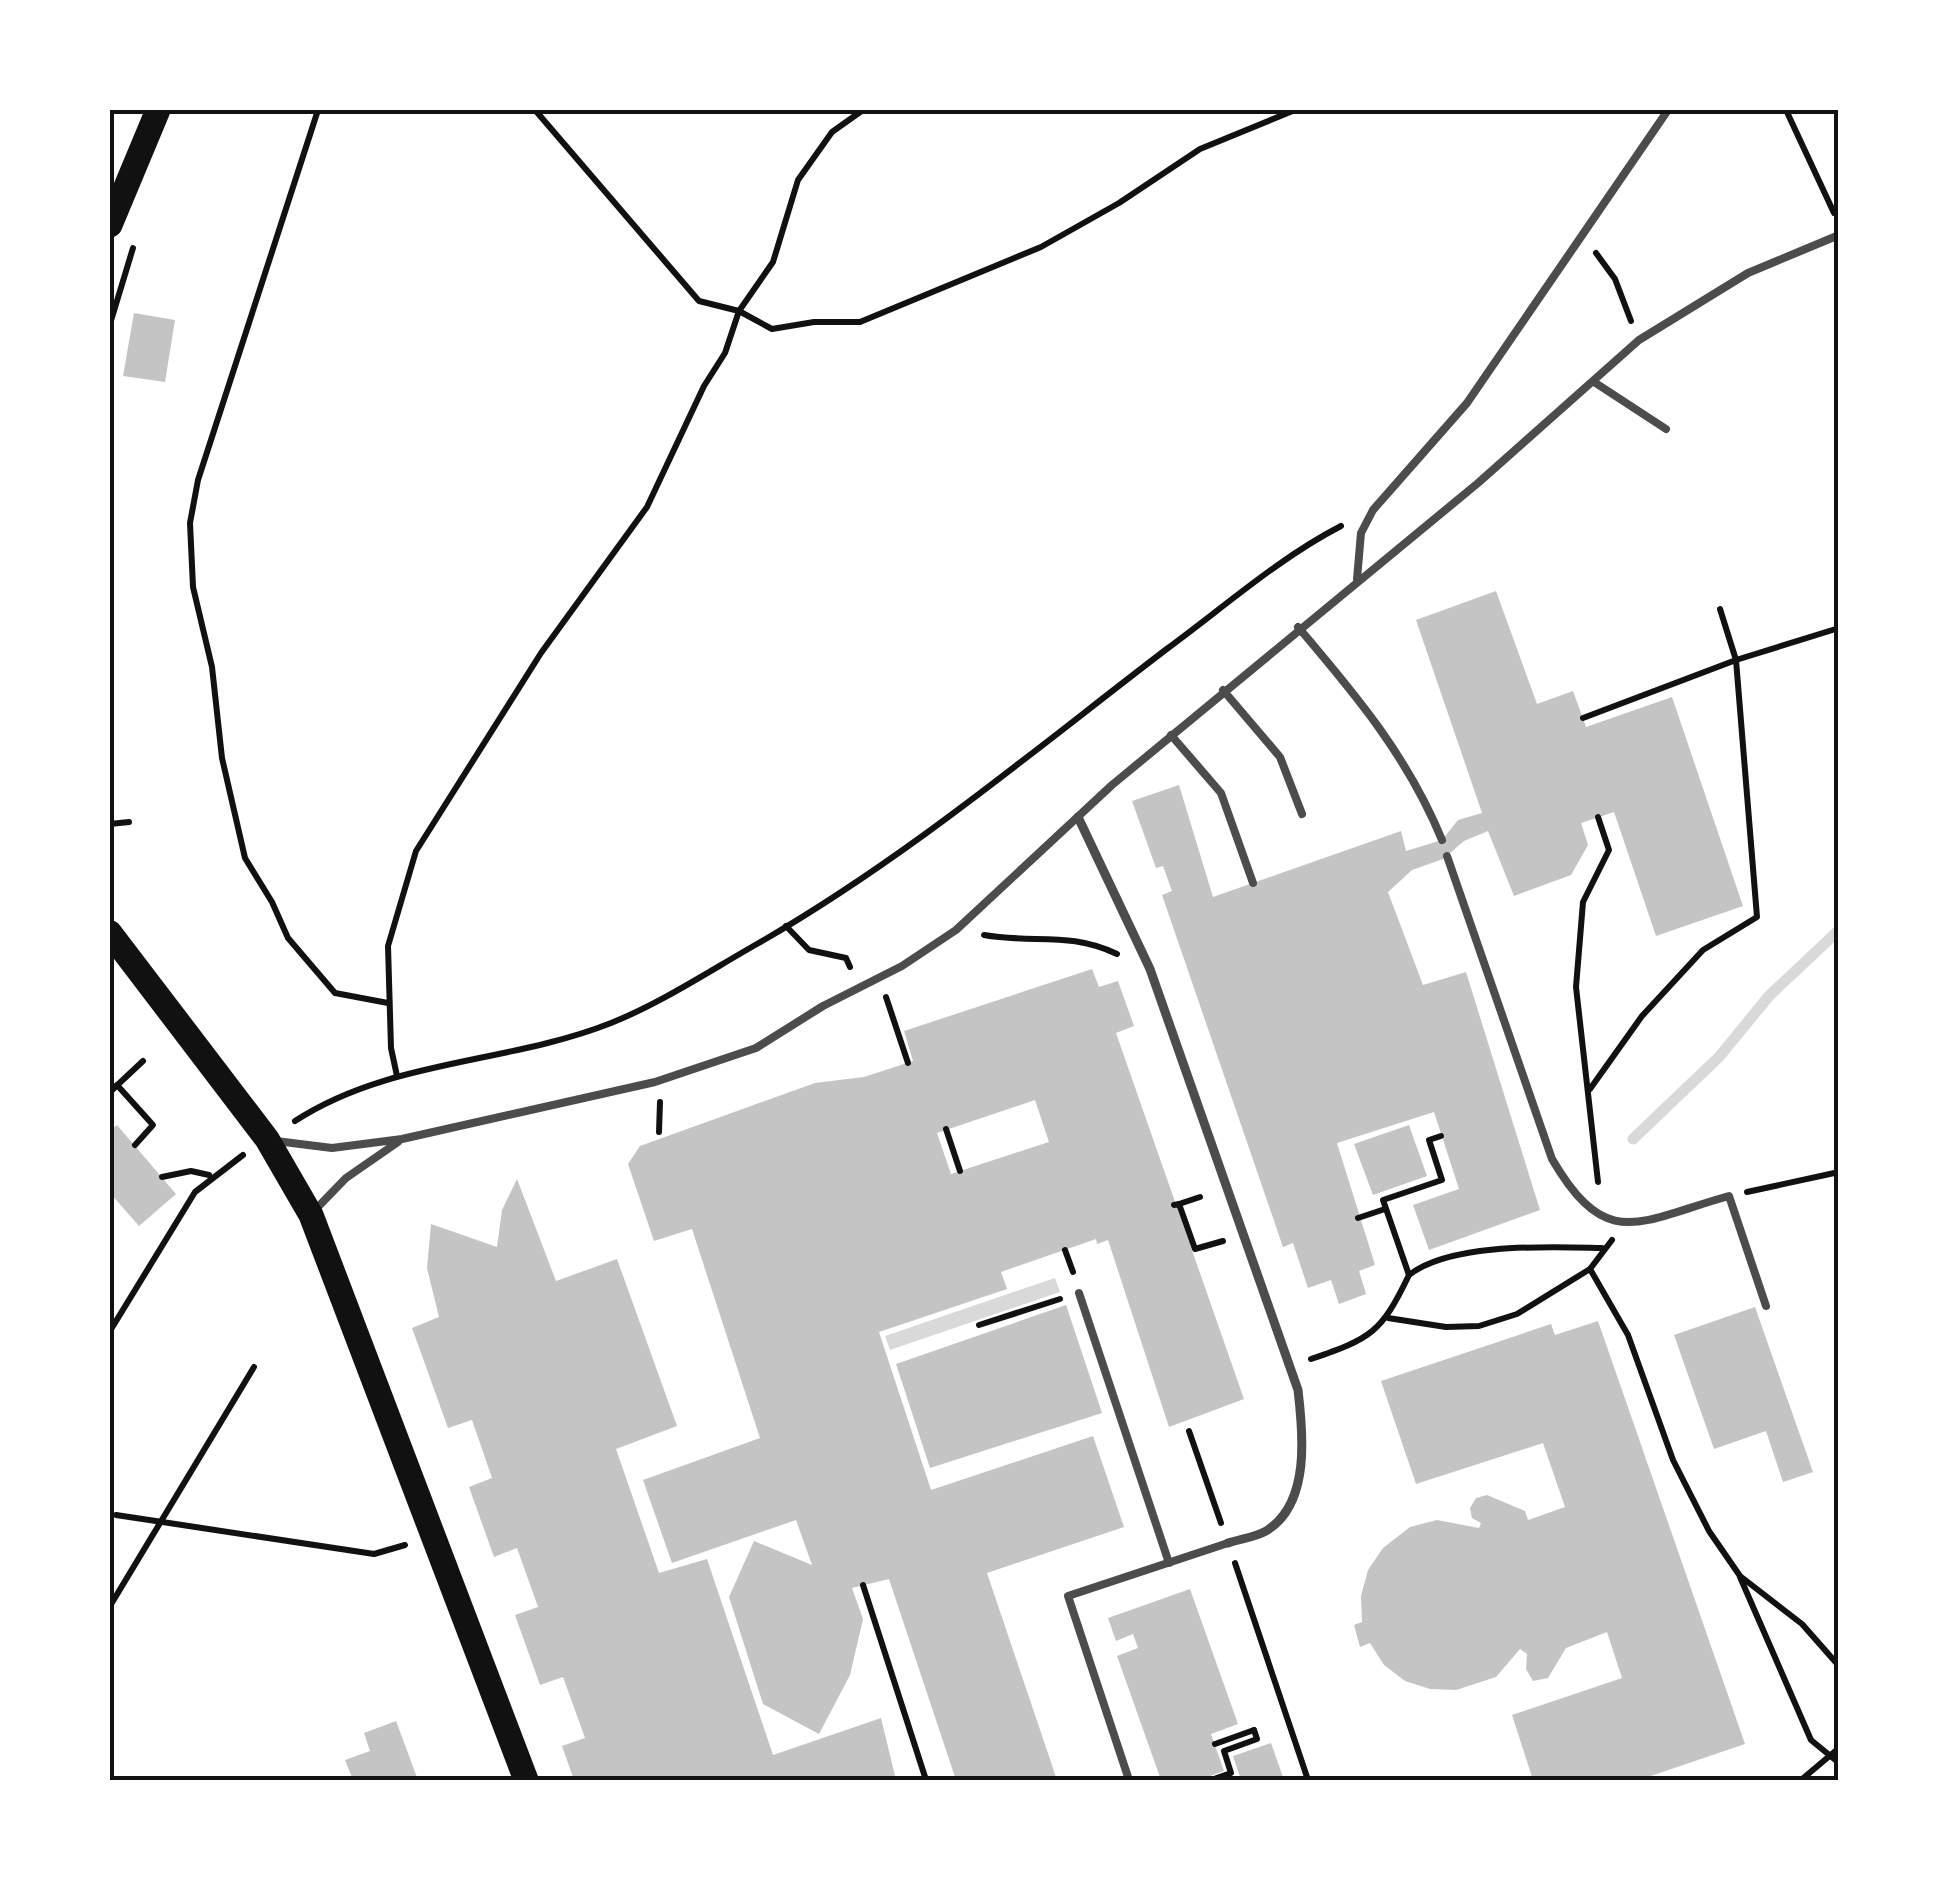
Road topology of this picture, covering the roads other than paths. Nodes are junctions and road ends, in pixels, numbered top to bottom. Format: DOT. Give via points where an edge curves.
graph roads {
  1 [pos="158,110"];
  2 [pos="1668,110"];
  3 [pos="110,224"];
  4 [pos="1839,235"];
  5 [pos="1594,382"];
  6 [pos="1666,428"];
  7 [pos="1357,580"];
  8 [pos="1298,628"];
  9 [pos="1223,690"];
  10 [pos="1171,735"];
  11 [pos="1302,814"];
  12 [pos="1078,817"];
  13 [pos="1442,840"];
  14 [pos="1447,856"];
  15 [pos="1253,883"];
  16 [pos="112,929"];
  17 [pos="267,1139"];
  18 [pos="402,1139"];
  19 [pos="311,1214"];
  20 [pos="1079,1293"];
  21 [pos="1766,1306"];
  22 [pos="1228,1543"];
  23 [pos="1169,1563"];
  24 [pos="526,1780"];
  25 [pos="1130,1780"];
  1 -- 3 [label="main road"];
  2 -- 7 [label="lane" via="1468,403 1373,510 1361,533"];
  4 -- 5 [label="lane" via="1748,273 1639,340"];
  5 -- 6 [label="lane"];
  5 -- 7 [label="lane"];
  7 -- 8 [label="lane"];
  8 -- 9 [label="lane"];
  8 -- 13 [label="lane" via="1405,760"];
  9 -- 10 [label="lane"];
  9 -- 11 [label="lane" via="1280,757"];
  10 -- 12 [label="lane"];
  10 -- 15 [label="lane" via="1222,793"];
  12 -- 18 [label="lane" via="956,930 756,1048 711,1065"];
  12 -- 22 [label="street" via="1150,969 1298,1390 1304,1440 1296,1485 1268,1530"];
  14 -- 21 [label="lane" via="1552,1159 1575,1198 1602,1218 1631,1224 1728,1196"];
  16 -- 17 [label="main road"];
  17 -- 18 [label="lane" via="332,1148"];
  17 -- 19 [label="main road"];
  18 -- 19 [label="lane" via="346,1178"];
  19 -- 24 [label="main road"];
  20 -- 23 [label="lane"];
  22 -- 23 [label="lane"];
  23 -- 25 [label="lane" via="1068,1596"];
}
